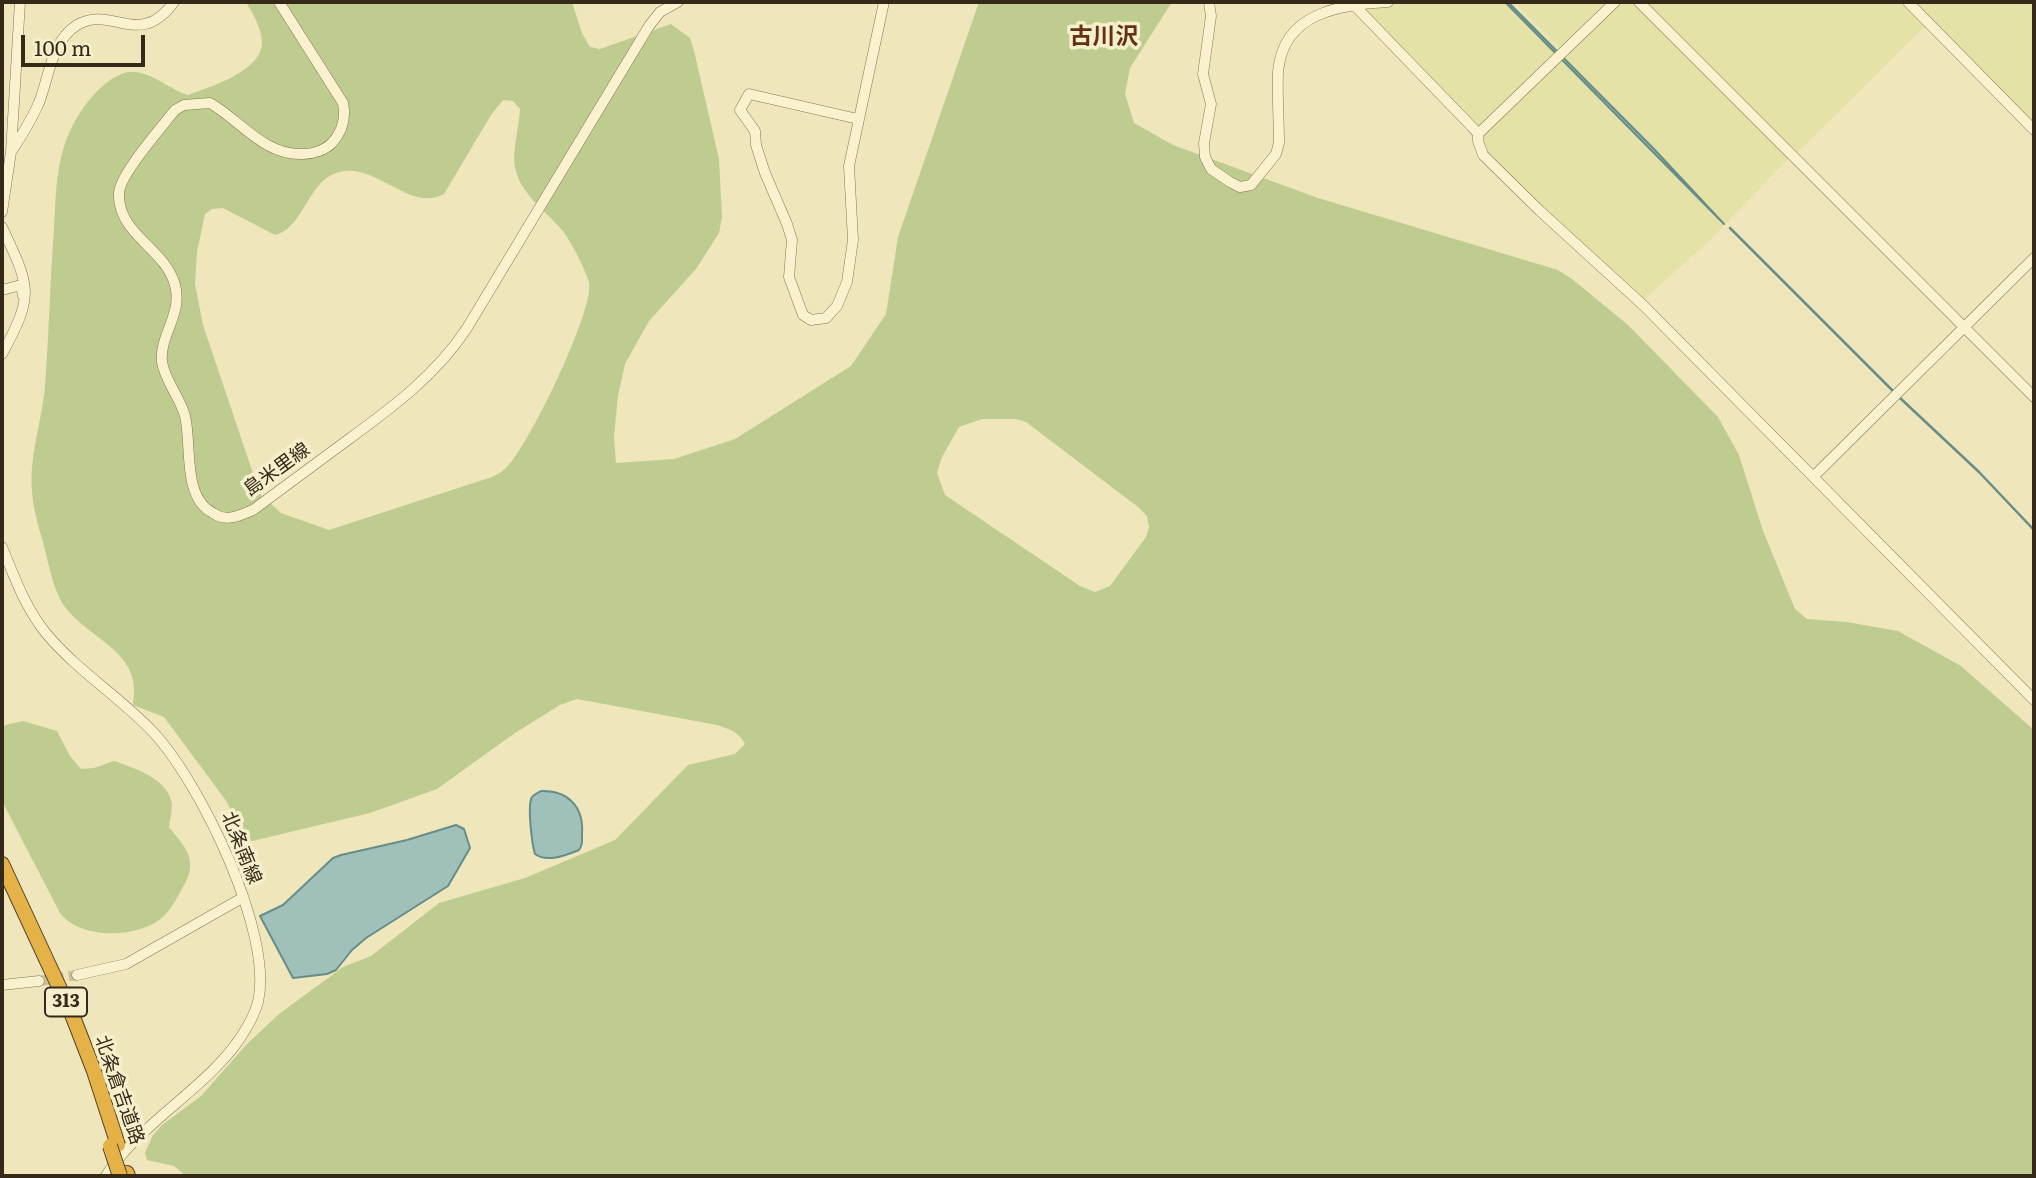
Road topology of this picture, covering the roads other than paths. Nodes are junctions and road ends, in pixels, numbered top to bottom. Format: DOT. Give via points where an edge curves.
graph roads {
  1 [pos="20,2"];
  2 [pos="174,2"];
  3 [pos="279,2"];
  4 [pos="678,2"];
  5 [pos="884,2"];
  6 [pos="1209,2"];
  7 [pos="1388,2"];
  8 [pos="1615,2"];
  9 [pos="1639,2"];
  10 [pos="1908,2"];
  11 [pos="1355,4"];
  12 [pos="858,119"];
  13 [pos="2034,130"];
  14 [pos="1478,134"];
  15 [pos="11,152"];
  16 [pos="2,212"];
  17 [pos="2,227"];
  18 [pos="2034,258"];
  19 [pos="2,290"];
  20 [pos="25,302"];
  21 [pos="1964,327"];
  22 [pos="2,354"];
  23 [pos="2034,397"];
  24 [pos="1814,476"];
  25 [pos="2,547"];
  26 [pos="2034,700"];
  27 [pos="2,864"];
  28 [pos="2,885"];
  29 [pos="242,898"];
  30 [pos="77,975"];
  31 [pos="39,981"];
  32 [pos="2,985"];
  33 [pos="114,1146"];
  34 [pos="125,1175"];
  35 [pos="106,1176"];
  1 -- 15 [label="street"];
  2 -- 15 [label="street" via="163,17 138,26 95,19 77,25 60,43 26,131"];
  3 -- 4 [label="street, 島米里線" via="343,103 346,116 329,146 312,154 292,155 258,139 210,103 184,104 126,174 119,190 123,218 172,275 174,319 162,363 185,417 197,498 222,517 253,510 380,416 441,362 467,328 649,26 660,12"];
  5 -- 12 [label="street" via="849,166 853,240 847,282 826,318 811,320 803,314 789,277 792,240 787,224 765,173 755,131 740,110 749,94"];
  6 -- 11 [label="street" via="1203,74 1211,104 1205,157 1211,169 1240,187 1251,185 1276,154 1278,72 1292,33 1312,16"];
  7 -- 11 [label="street"];
  8 -- 14 [label="street"];
  9 -- 21 [label="street"];
  10 -- 13 [label="street"];
  11 -- 14 [label="street"];
  14 -- 24 [label="street" via="1483,155 1643,305"];
  15 -- 16 [label="street"];
  17 -- 20 [label="street" via="26,284"];
  18 -- 21 [label="street"];
  19 -- 20 [label="street" via="21,285"];
  20 -- 22 [label="street"];
  21 -- 23 [label="street"];
  21 -- 24 [label="street"];
  24 -- 26 [label="street"];
  25 -- 29 [label="street, 北条南線" via="29,610 45,632 154,733 176,760 213,823"];
  27 -- 33 [label="highway, 北条倉吉道路 / 313" via="73,1017 94,1071"];
  28 -- 33 [label="highway, 北条倉吉道路 / 313" via="64,1020"];
  29 -- 30 [label="street" via="126,964"];
  29 -- 35 [label="street, 北条南線" via="258,951 260,979 258,1003 247,1027 222,1058 139,1135"];
  31 -- 32 [label="street"];
  33 -- 34 [label="highway, 北条倉吉道路 / 313"];
}
